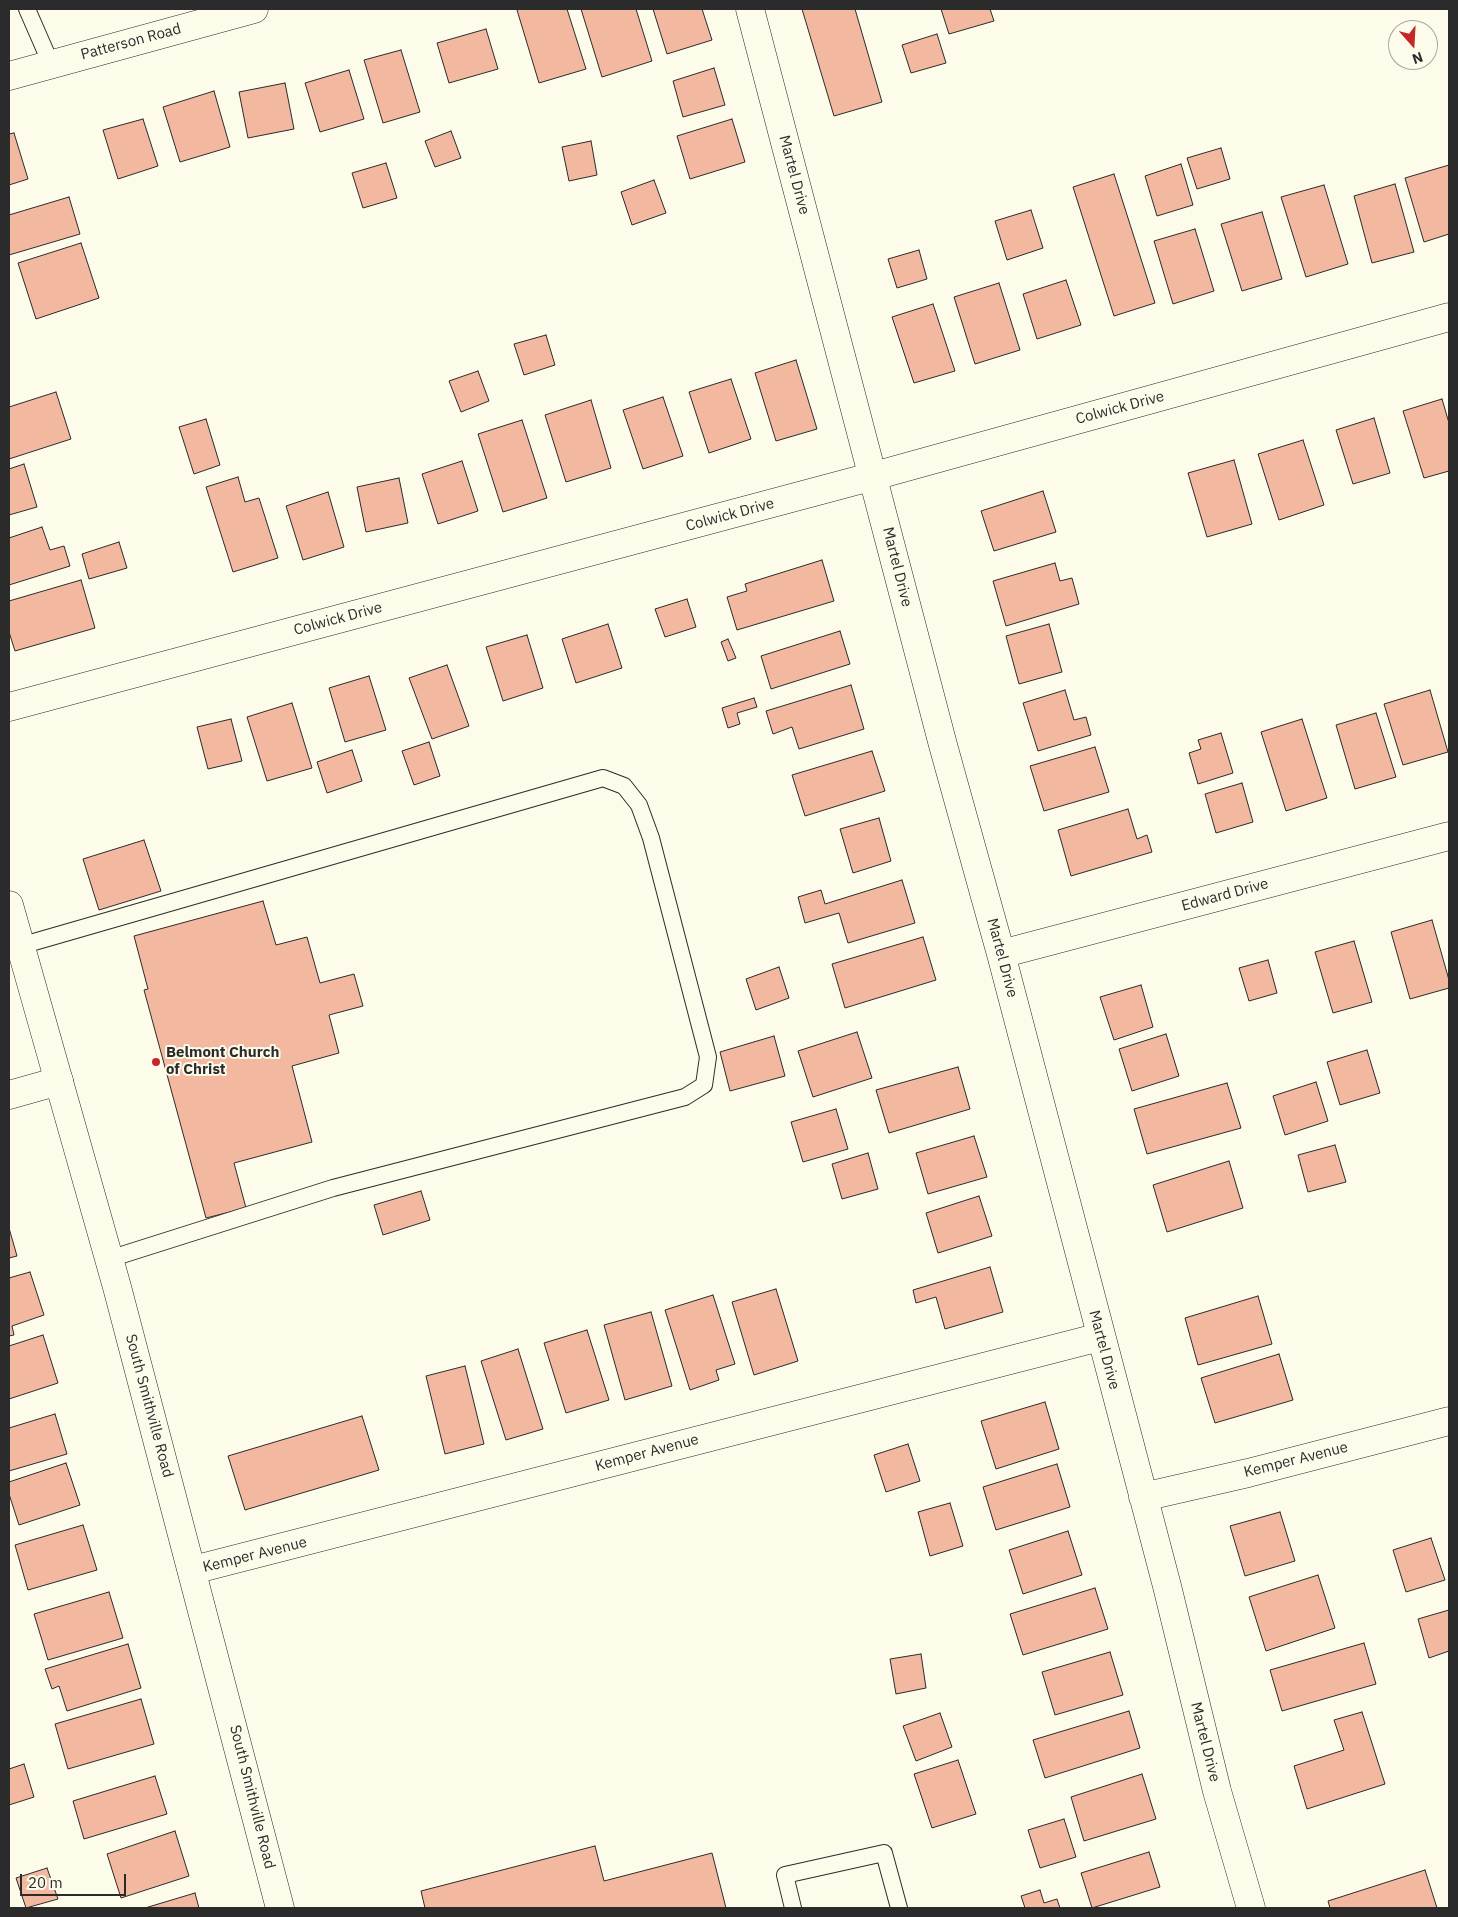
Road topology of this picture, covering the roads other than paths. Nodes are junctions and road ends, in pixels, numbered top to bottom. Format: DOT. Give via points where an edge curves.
graph roads {
  1 [pos="27,9"];
  2 [pos="254,9"];
  3 [pos="750,9"];
  4 [pos="51,64"];
  5 [pos="9,76"];
  6 [pos="1449,317"];
  7 [pos="874,476"];
  8 [pos="9,707"];
  9 [pos="1449,836"];
  10 [pos="9,905"];
  11 [pos="20,946"];
  12 [pos="1001,954"];
  13 [pos="59,1081"];
  14 [pos="9,1095"];
  15 [pos="109,1259"];
  16 [pos="1100,1337"];
  17 [pos="1449,1420"];
  18 [pos="1143,1497"];
  19 [pos="193,1570"];
  20 [pos="280,1908"];
  21 [pos="793,1908"];
  22 [pos="899,1908"];
  23 [pos="1251,1908"];
  1 -- 4 [label="lane"];
  2 -- 4 [label="street, Patterson Road"];
  3 -- 7 [label="street, Martel Drive"];
  4 -- 5 [label="street, Patterson Road"];
  6 -- 7 [label="street, Colwick Drive"];
  7 -- 8 [label="street, Colwick Drive"];
  7 -- 12 [label="street, Martel Drive"];
  9 -- 12 [label="street, Edward Drive"];
  10 -- 11 [label="street, South Smithville Road"];
  11 -- 13 [label="street, South Smithville Road"];
  11 -- 15 [label="lane" via="603,778 624,786 639,805 651,838 708,1057 704,1085 685,1098 333,1188"];
  12 -- 16 [label="street, Martel Drive"];
  13 -- 14 [label="street"];
  13 -- 15 [label="street, South Smithville Road"];
  15 -- 19 [label="street, South Smithville Road"];
  16 -- 18 [label="street, Martel Drive"];
  16 -- 19 [label="street, Kemper Avenue"];
  17 -- 18 [label="street, Kemper Avenue"];
  18 -- 23 [label="street, Martel Drive" via="1217,1791"];
  19 -- 20 [label="street, South Smithville Road"];
  21 -- 22 [label="lane" via="785,1875 884,1853"];
}
